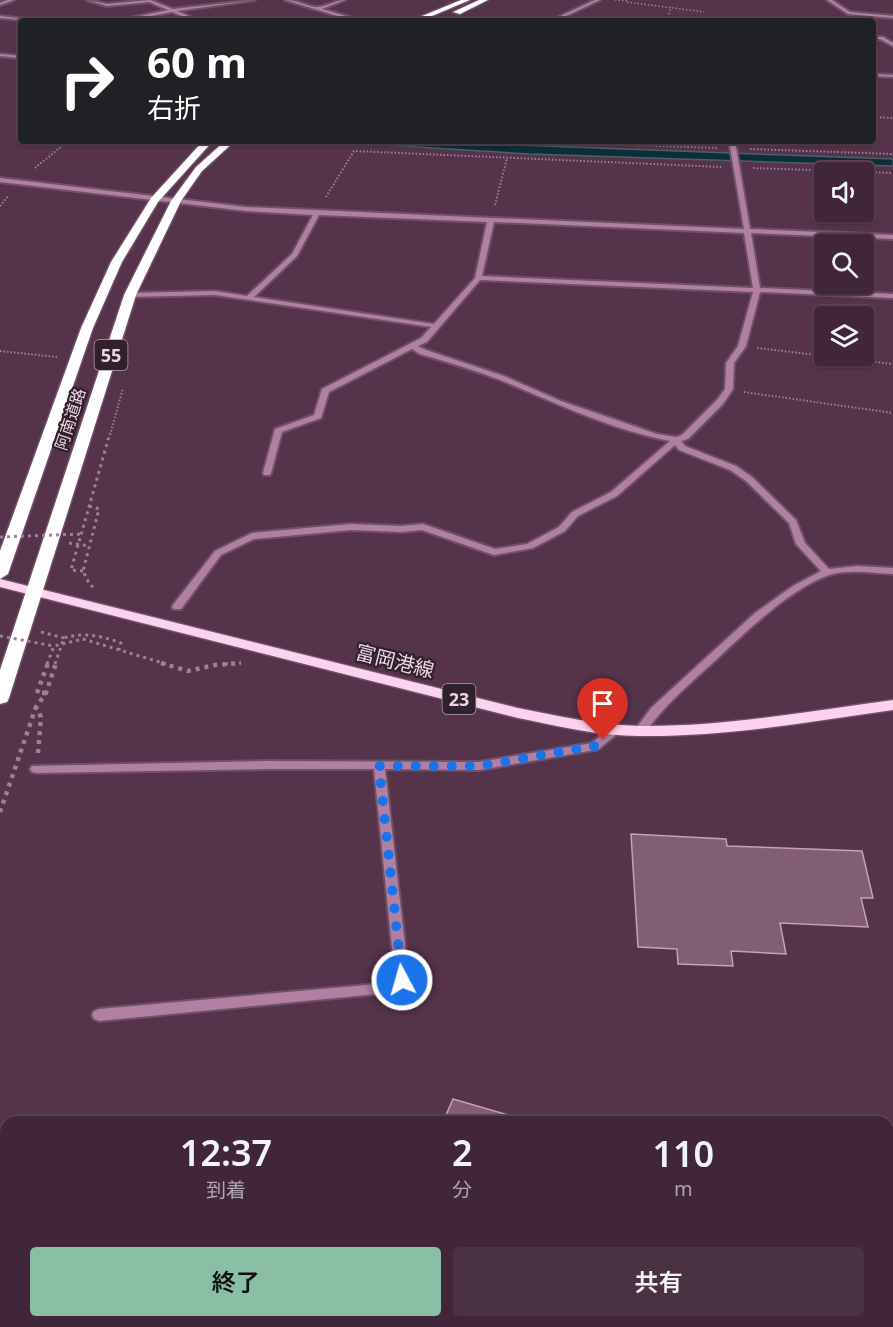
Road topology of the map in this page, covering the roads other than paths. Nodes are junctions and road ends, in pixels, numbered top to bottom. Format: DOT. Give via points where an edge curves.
graph roads {
  1 [pos="12,0"];
  2 [pos="89,0"];
  3 [pos="148,0"];
  4 [pos="253,0"];
  5 [pos="287,0"];
  6 [pos="343,0"];
  7 [pos="467,0"];
  8 [pos="485,0"];
  9 [pos="598,0"];
  10 [pos="830,0"];
  11 [pos="0,4"];
  12 [pos="317,9"];
  13 [pos="172,12"];
  14 [pos="893,16"];
  15 [pos="0,17"];
  16 [pos="344,17"];
  17 [pos="136,18"];
  18 [pos="189,18"];
  19 [pos="340,18"];
  20 [pos="348,18"];
  21 [pos="422,18"];
  22 [pos="442,18"];
  23 [pos="559,18"];
  24 [pos="18,19"];
  25 [pos="876,38"];
  26 [pos="893,45"];
  27 [pos="0,55"];
  28 [pos="18,57"];
  29 [pos="876,75"];
  30 [pos="893,76"];
  31 [pos="205,144"];
  32 [pos="227,144"];
  33 [pos="733,146"];
  34 [pos="0,180"];
  35 [pos="154,198"];
  36 [pos="176,201"];
  37 [pos="317,213"];
  38 [pos="491,220"];
  39 [pos="748,231"];
  40 [pos="893,237"];
  41 [pos="478,278"];
  42 [pos="757,290"];
  43 [pos="130,295"];
  44 [pos="893,296"];
  45 [pos="250,297"];
  46 [pos="436,327"];
  47 [pos="412,346"];
  48 [pos="675,440"];
  49 [pos="267,473"];
  50 [pos="893,571"];
  51 [pos="827,572"];
  52 [pos="0,574"];
  53 [pos="0,584"];
  54 [pos="34,592"];
  55 [pos="177,607"];
  56 [pos="0,698"];
  57 [pos="893,705"];
  58 [pos="615,729"];
  59 [pos="640,731"];
  60 [pos="379,766"];
  61 [pos="36,769"];
  62 [pos="99,1015"];
  1 -- 11 [label="street"];
  2 -- 3 [label="street" via="107,4"];
  3 -- 13 [label="street"];
  4 -- 13 [label="street"];
  5 -- 12 [label="street"];
  6 -- 12 [label="street"];
  7 -- 21 [label="highway"];
  8 -- 22 [label="highway"];
  9 -- 23 [label="street"];
  10 -- 14 [label="street" via="849,14"];
  12 -- 16 [label="street"];
  13 -- 17 [label="street"];
  13 -- 18 [label="street"];
  15 -- 24 [label="street"];
  16 -- 19 [label="street"];
  16 -- 20 [label="street"];
  25 -- 26 [label="street"];
  27 -- 28 [label="street"];
  29 -- 30 [label="street"];
  31 -- 35 [label="highway, 阿南道路 / 55"];
  32 -- 36 [label="highway, 阿南道路 / 55" via="199,169"];
  33 -- 39 [label="street"];
  34 -- 35 [label="street"];
  35 -- 36 [label="street"];
  35 -- 52 [label="highway, 阿南道路 / 55" via="123,246 97,301"];
  36 -- 37 [label="street"];
  36 -- 43 [label="highway, 阿南道路 / 55"];
  37 -- 38 [label="street"];
  37 -- 45 [label="street" via="295,255"];
  38 -- 39 [label="street"];
  38 -- 41 [label="street"];
  39 -- 40 [label="street"];
  39 -- 42 [label="street"];
  41 -- 42 [label="street"];
  41 -- 46 [label="street"];
  42 -- 44 [label="street"];
  42 -- 48 [label="street" via="742,346 730,363 729,390 685,437"];
  43 -- 45 [label="street" via="214,293"];
  43 -- 54 [label="highway, 阿南道路 / 55"];
  45 -- 46 [label="street"];
  46 -- 47 [label="street"];
  47 -- 48 [label="street" via="558,403"];
  47 -- 49 [label="street" via="325,391 318,416 278,431"];
  48 -- 51 [label="street" via="682,448 733,468 749,479 793,522 801,544"];
  48 -- 55 [label="street" via="614,494 574,514 562,529 530,546 494,552 423,527 351,527 252,536 218,553"];
  50 -- 51 [label="street"];
  51 -- 59 [label="street" via="796,588 759,615 655,710"];
  53 -- 54 [label="main road, 富岡港線 / 23"];
  54 -- 56 [label="highway, 阿南道路 / 55"];
  54 -- 58 [label="main road, 富岡港線 / 23" via="518,713"];
  57 -- 59 [label="main road, 富岡港線 / 23" via="718,728"];
  58 -- 59 [label="main road, 富岡港線 / 23"];
  58 -- 60 [label="street" via="595,746 479,766"];
  60 -- 61 [label="street"];
  60 -- 62 [label="street" via="402,980 392,987"];
}
